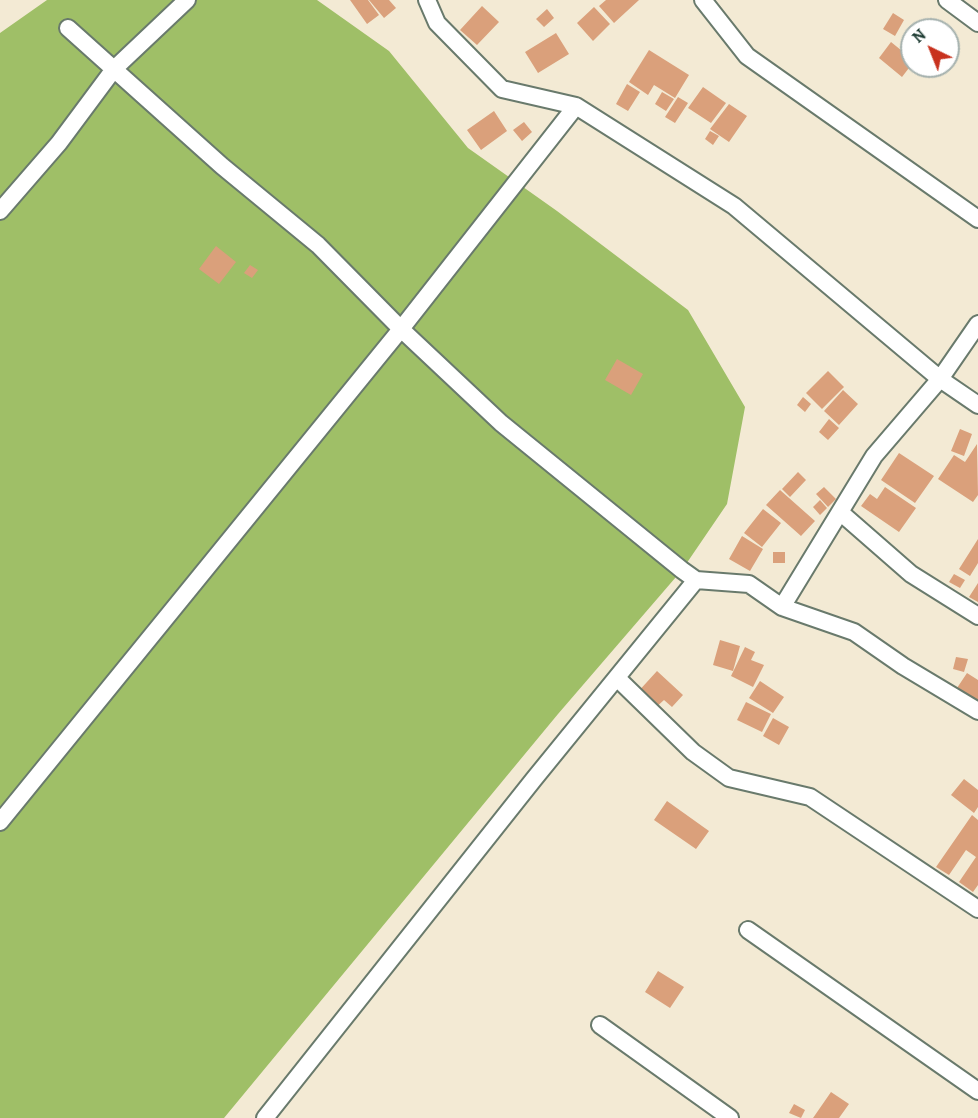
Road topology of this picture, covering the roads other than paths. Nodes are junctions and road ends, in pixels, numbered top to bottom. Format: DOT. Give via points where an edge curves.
graph roads {
  1 [pos="187,0"];
  2 [pos="427,0"];
  3 [pos="703,0"];
  4 [pos="946,0"];
  5 [pos="978,22"];
  6 [pos="68,28"];
  7 [pos="114,69"];
  8 [pos="576,106"];
  9 [pos="0,211"];
  10 [pos="978,219"];
  11 [pos="978,324"];
  12 [pos="401,329"];
  13 [pos="940,379"];
  14 [pos="978,405"];
  15 [pos="840,512"];
  16 [pos="696,580"];
  17 [pos="782,607"];
  18 [pos="978,616"];
  19 [pos="617,678"];
  20 [pos="978,711"];
  21 [pos="0,822"];
  22 [pos="978,909"];
  23 [pos="748,930"];
  24 [pos="600,1025"];
  25 [pos="978,1091"];
  26 [pos="265,1118"];
  27 [pos="730,1118"];
  1 -- 7 [label="street"];
  2 -- 8 [label="street" via="437,23 502,89"];
  3 -- 10 [label="street" via="747,56"];
  4 -- 5 [label="street"];
  6 -- 7 [label="street"];
  7 -- 9 [label="street" via="59,143"];
  7 -- 12 [label="street" via="318,245"];
  8 -- 12 [label="street"];
  8 -- 13 [label="street" via="734,206"];
  11 -- 13 [label="street"];
  12 -- 16 [label="street" via="501,423"];
  12 -- 21 [label="street"];
  13 -- 14 [label="street"];
  13 -- 15 [label="street" via="874,456"];
  15 -- 17 [label="street"];
  15 -- 18 [label="street" via="911,574"];
  16 -- 17 [label="street" via="749,585"];
  16 -- 19 [label="street"];
  17 -- 20 [label="street" via="854,632"];
  19 -- 22 [label="street" via="693,752 729,778 810,797"];
  19 -- 26 [label="street"];
  23 -- 25 [label="street"];
  24 -- 27 [label="street"];
}
